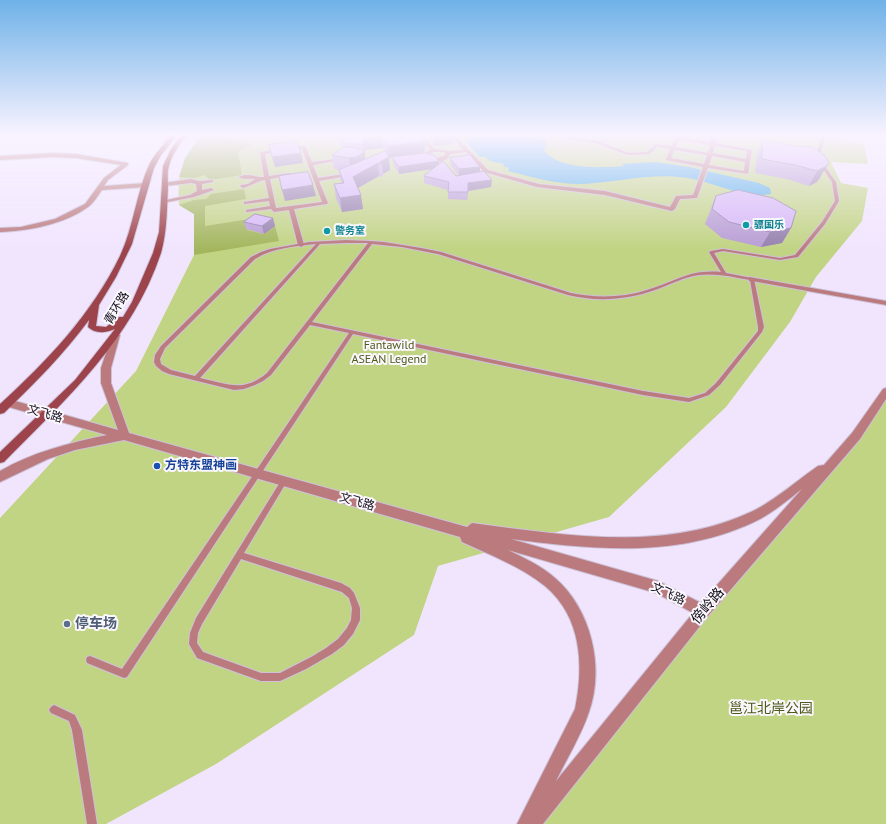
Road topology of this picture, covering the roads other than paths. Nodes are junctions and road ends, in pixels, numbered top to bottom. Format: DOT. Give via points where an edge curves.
graph roads {
  1 [pos="114,172"];
  2 [pos="149,172"];
  3 [pos="167,172"];
  4 [pos="267,172"];
  5 [pos="310,172"];
  6 [pos="313,172"];
  7 [pos="491,172"];
  8 [pos="704,172"];
  9 [pos="827,172"];
  10 [pos="306,173"];
  11 [pos="298,174"];
  12 [pos="359,174"];
  13 [pos="496,174"];
  14 [pos="242,177"];
  15 [pos="481,177"];
  16 [pos="268,178"];
  17 [pos="259,179"];
  18 [pos="316,180"];
  19 [pos="210,181"];
  20 [pos="199,183"];
  21 [pos="165,184"];
  22 [pos="146,185"];
  23 [pos="243,186"];
  24 [pos="100,188"];
  25 [pos="211,190"];
  26 [pos="200,192"];
  27 [pos="272,199"];
  28 [pos="164,202"];
  29 [pos="246,203"];
  30 [pos="274,207"];
  31 [pos="291,208"];
  32 [pos="248,211"];
  33 [pos="0,230"];
  34 [pos="371,242"];
  35 [pos="319,243"];
  36 [pos="301,245"];
  37 [pos="724,274"];
  38 [pos="752,279"];
  39 [pos="136,302"];
  40 [pos="886,303"];
  41 [pos="96,304"];
  42 [pos="308,323"];
  43 [pos="352,332"];
  44 [pos="116,335"];
  45 [pos="196,379"];
  46 [pos="886,391"];
  47 [pos="4,406"];
  48 [pos="46,414"];
  49 [pos="125,436"];
  50 [pos="0,459"];
  51 [pos="835,460"];
  52 [pos="257,474"];
  53 [pos="0,477"];
  54 [pos="284,481"];
  55 [pos="441,526"];
  56 [pos="239,555"];
  57 [pos="703,611"];
  58 [pos="90,660"];
  59 [pos="54,710"];
  60 [pos="92,824"];
  61 [pos="526,824"];
  62 [pos="532,824"];
  1 -- 24 [label="street" via="106,178"];
  2 -- 22 [label="main road, 青环路"];
  3 -- 21 [label="main road, 青环路"];
  4 -- 16 [label="street"];
  5 -- 10 [label="street"];
  6 -- 18 [label="street"];
  7 -- 13 [label="street"];
  8 -- 13 [label="street" via="694,197 678,198 672,209 605,193 539,186"];
  9 -- 37 [label="lane" via="834,182 837,201 824,223 796,256 780,259 723,250 711,252"];
  11 -- 16 [label="street"];
  12 -- 18 [label="street"];
  13 -- 15 [label="street"];
  14 -- 17 [label="street"];
  16 -- 17 [label="street"];
  16 -- 27 [label="street"];
  17 -- 23 [label="street"];
  18 -- 31 [label="street" via="324,203"];
  19 -- 20 [label="street"];
  20 -- 21 [label="street" via="191,181"];
  20 -- 26 [label="street"];
  21 -- 28 [label="main road, 青环路"];
  22 -- 24 [label="street"];
  22 -- 41 [label="main road, 青环路" via="125,254"];
  24 -- 33 [label="street" via="87,205 57,220 20,229"];
  25 -- 26 [label="street"];
  26 -- 28 [label="street"];
  27 -- 29 [label="street"];
  27 -- 30 [label="street"];
  28 -- 39 [label="main road, 青环路" via="162,232 157,253"];
  30 -- 31 [label="street" via="274,210"];
  30 -- 32 [label="street"];
  31 -- 36 [label="street"];
  34 -- 35 [label="lane"];
  34 -- 37 [label="lane" via="439,253 586,298 632,295 686,276"];
  34 -- 42 [label="lane"];
  35 -- 36 [label="lane"];
  35 -- 45 [label="lane"];
  36 -- 45 [label="lane" via="269,250 253,258 163,347 156,359 162,370"];
  37 -- 38 [label="lane"];
  38 -- 40 [label="street"];
  38 -- 43 [label="lane" via="761,320 760,331 718,384 707,394 689,400 643,393"];
  39 -- 41 [label="main road" via="117,326 98,331 92,327"];
  39 -- 44 [label="main road, 青环路"];
  41 -- 47 [label="main road, 青环路" via="73,336"];
  42 -- 43 [label="lane"];
  42 -- 45 [label="lane" via="269,374 254,384 234,388"];
  43 -- 52 [label="lane"];
  44 -- 48 [label="main road, 青环路" via="78,382"];
  44 -- 49 [label="street" via="106,368 106,383"];
  46 -- 51 [label="street, 傍岭路" via="856,436"];
  47 -- 48 [label="street, 文飞路"];
  48 -- 49 [label="street, 文飞路"];
  48 -- 50 [label="main road, 青环路"];
  49 -- 52 [label="street, 文飞路"];
  49 -- 53 [label="street" via="47,454"];
  51 -- 55 [label="street" via="758,514 726,528 687,538 609,543"];
  51 -- 57 [label="street, 傍岭路"];
  52 -- 54 [label="street, 文飞路"];
  52 -- 58 [label="lane" via="124,674"];
  54 -- 55 [label="street, 文飞路"];
  54 -- 56 [label="lane"];
  55 -- 57 [label="street, 文飞路" via="658,587"];
  55 -- 61 [label="street" via="546,579 569,604 584,636 589,674 582,711"];
  56 -- 56 [label="lane" via="194,633 193,644 200,655 262,677 275,678 338,645 347,636 357,611 349,591"];
  57 -- 62 [label="street, 傍岭路"];
  59 -- 60 [label="lane" via="72,718 78,730"];
}
